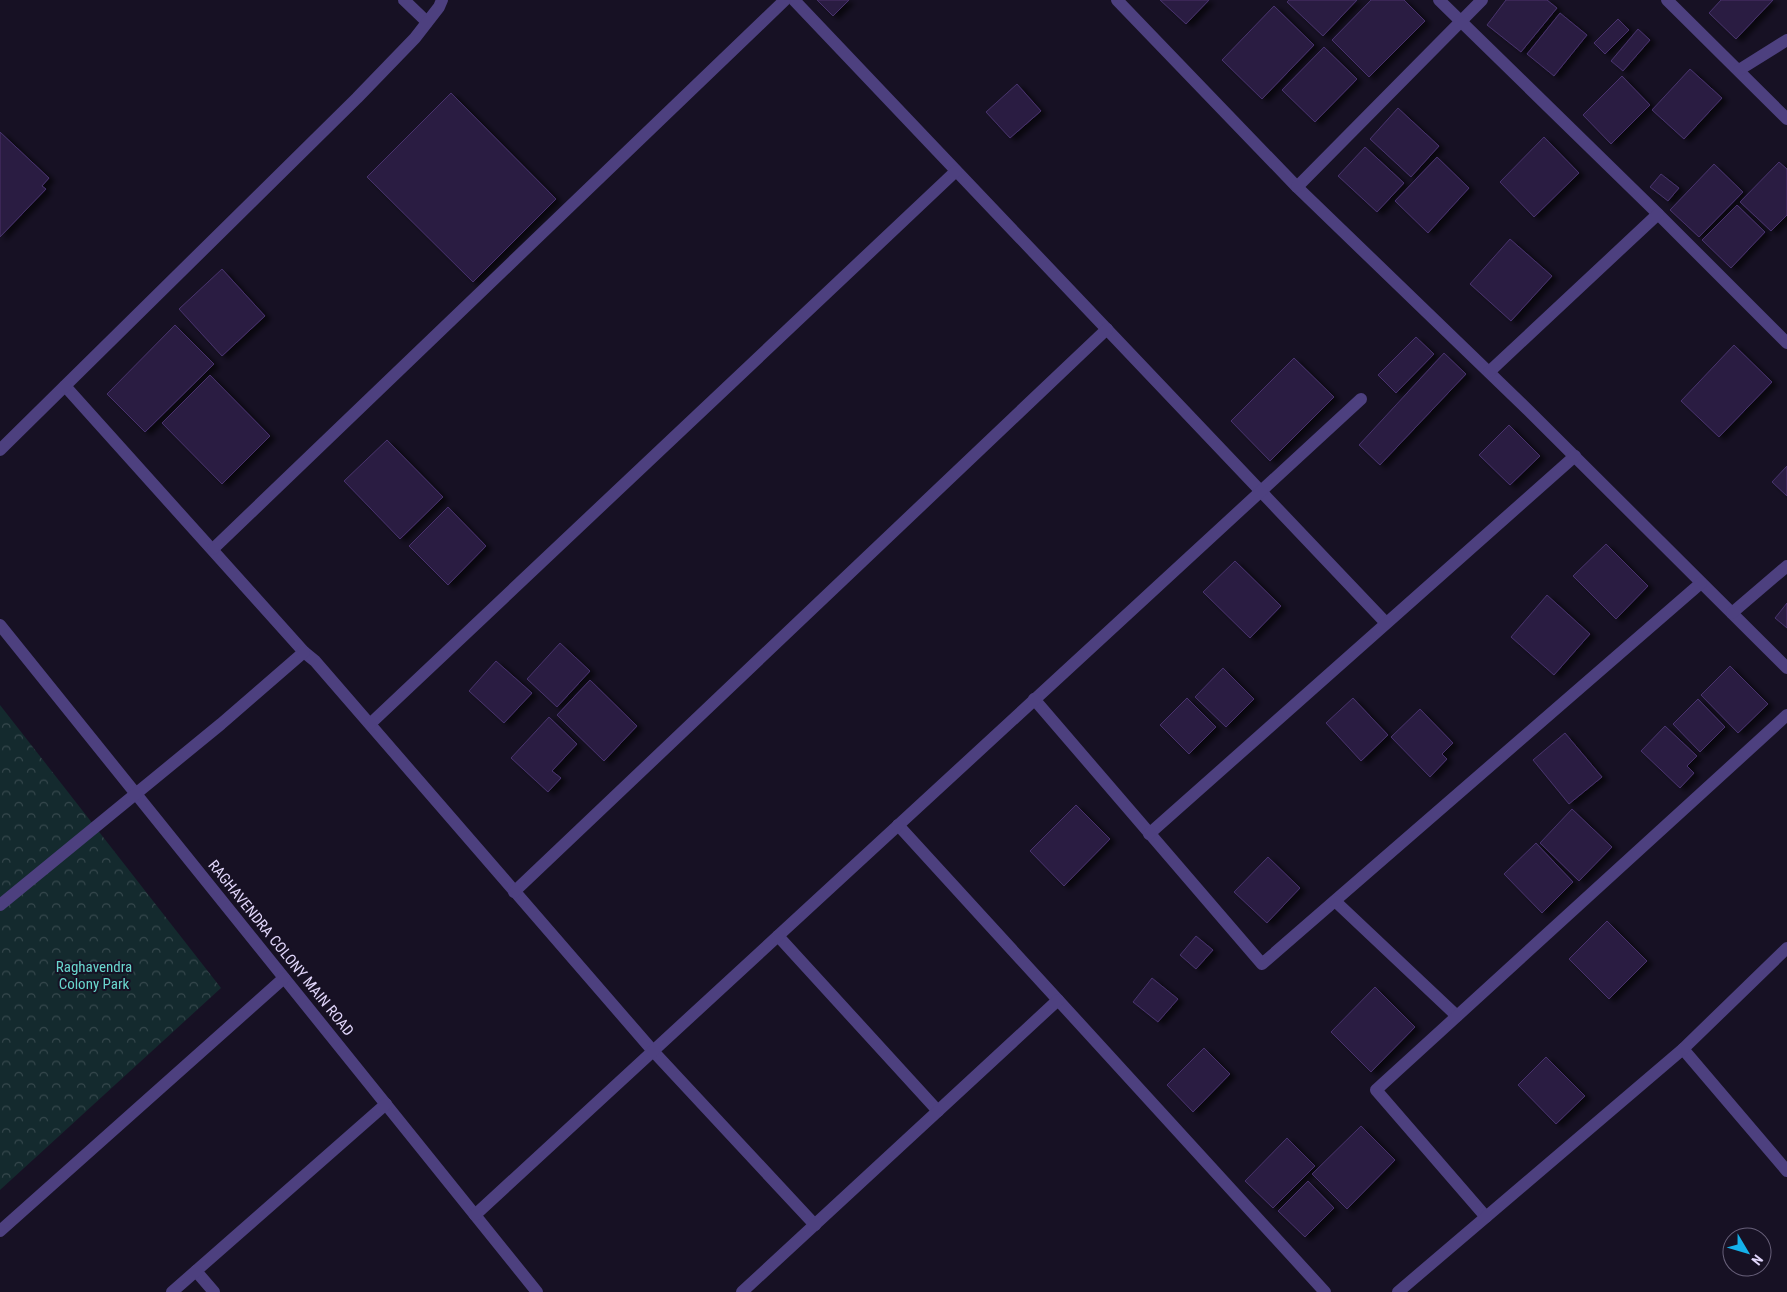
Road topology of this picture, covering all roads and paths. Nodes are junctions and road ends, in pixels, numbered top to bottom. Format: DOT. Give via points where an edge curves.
graph roads {
  1 [pos="404,0"];
  2 [pos="442,0"];
  3 [pos="785,0"];
  4 [pos="794,0"];
  5 [pos="1117,0"];
  6 [pos="1439,0"];
  7 [pos="1482,0"];
  8 [pos="1667,0"];
  9 [pos="1461,21"];
  10 [pos="427,22"];
  11 [pos="1787,40"];
  12 [pos="1739,70"];
  13 [pos="1787,119"];
  14 [pos="956,171"];
  15 [pos="1297,187"];
  16 [pos="1658,214"];
  17 [pos="1107,329"];
  18 [pos="1787,343"];
  19 [pos="1489,372"];
  20 [pos="65,386"];
  21 [pos="1361,398"];
  22 [pos="0,450"];
  23 [pos="1574,456"];
  24 [pos="1260,491"];
  25 [pos="213,549"];
  26 [pos="1787,566"];
  27 [pos="1701,583"];
  28 [pos="1732,613"];
  29 [pos="1386,623"];
  30 [pos="0,625"];
  31 [pos="304,652"];
  32 [pos="1787,668"];
  33 [pos="1034,699"];
  34 [pos="1787,715"];
  35 [pos="370,724"];
  36 [pos="136,793"];
  37 [pos="898,825"];
  38 [pos="1149,834"];
  39 [pos="514,892"];
  40 [pos="1335,901"];
  41 [pos="0,905"];
  42 [pos="778,936"];
  43 [pos="1787,948"];
  44 [pos="284,978"];
  45 [pos="1058,1000"];
  46 [pos="1457,1016"];
  47 [pos="1683,1049"];
  48 [pos="653,1051"];
  49 [pos="386,1104"];
  50 [pos="938,1111"];
  51 [pos="1787,1171"];
  52 [pos="475,1215"];
  53 [pos="1486,1217"];
  54 [pos="815,1225"];
  55 [pos="0,1231"];
  56 [pos="196,1271"];
  57 [pos="172,1292"];
  58 [pos="214,1292"];
  59 [pos="538,1292"];
  60 [pos="742,1292"];
  61 [pos="1325,1292"];
  62 [pos="1398,1292"];
  1 -- 10 [label="street"];
  2 -- 10 [label="street"];
  3 -- 25 [label="street"];
  4 -- 14 [label="street"];
  5 -- 15 [label="street"];
  6 -- 9 [label="street"];
  7 -- 9 [label="street"];
  8 -- 12 [label="street"];
  9 -- 15 [label="street"];
  9 -- 16 [label="street"];
  10 -- 20 [label="street" via="357,98"];
  11 -- 12 [label="street"];
  12 -- 13 [label="street"];
  14 -- 17 [label="street"];
  14 -- 35 [label="street"];
  15 -- 19 [label="street"];
  16 -- 18 [label="street"];
  16 -- 19 [label="street"];
  17 -- 24 [label="street"];
  17 -- 39 [label="street"];
  19 -- 23 [label="street"];
  20 -- 22 [label="street"];
  20 -- 25 [label="street"];
  21 -- 24 [label="street"];
  23 -- 27 [label="street"];
  23 -- 29 [label="street"];
  24 -- 29 [label="street"];
  24 -- 33 [label="street"];
  25 -- 31 [label="street"];
  26 -- 28 [label="street"];
  27 -- 28 [label="street"];
  27 -- 40 [label="street"];
  28 -- 32 [label="street"];
  29 -- 38 [label="street"];
  30 -- 36 [label="street, RAGHAVENDRA COLONY MAIN ROAD"];
  31 -- 35 [label="street"];
  31 -- 36 [label="street"];
  33 -- 37 [label="street"];
  33 -- 38 [label="street"];
  34 -- 46 [label="street"];
  35 -- 39 [label="street"];
  36 -- 41 [label="street"];
  36 -- 44 [label="street, RAGHAVENDRA COLONY MAIN ROAD"];
  37 -- 42 [label="street"];
  37 -- 45 [label="street"];
  38 -- 40 [label="street" via="1262,964"];
  39 -- 48 [label="street"];
  40 -- 46 [label="street"];
  42 -- 48 [label="street"];
  42 -- 50 [label="street"];
  43 -- 47 [label="street"];
  44 -- 49 [label="street, RAGHAVENDRA COLONY MAIN ROAD"];
  44 -- 55 [label="street"];
  45 -- 50 [label="street"];
  45 -- 61 [label="street"];
  46 -- 53 [label="street" via="1376,1090"];
  47 -- 51 [label="street"];
  47 -- 53 [label="street"];
  48 -- 52 [label="street"];
  48 -- 54 [label="street"];
  49 -- 52 [label="street, RAGHAVENDRA COLONY MAIN ROAD"];
  49 -- 56 [label="street"];
  50 -- 54 [label="street"];
  52 -- 59 [label="street, RAGHAVENDRA COLONY MAIN ROAD"];
  53 -- 62 [label="street"];
  54 -- 60 [label="street"];
  56 -- 57 [label="street"];
  56 -- 58 [label="street"];
}
